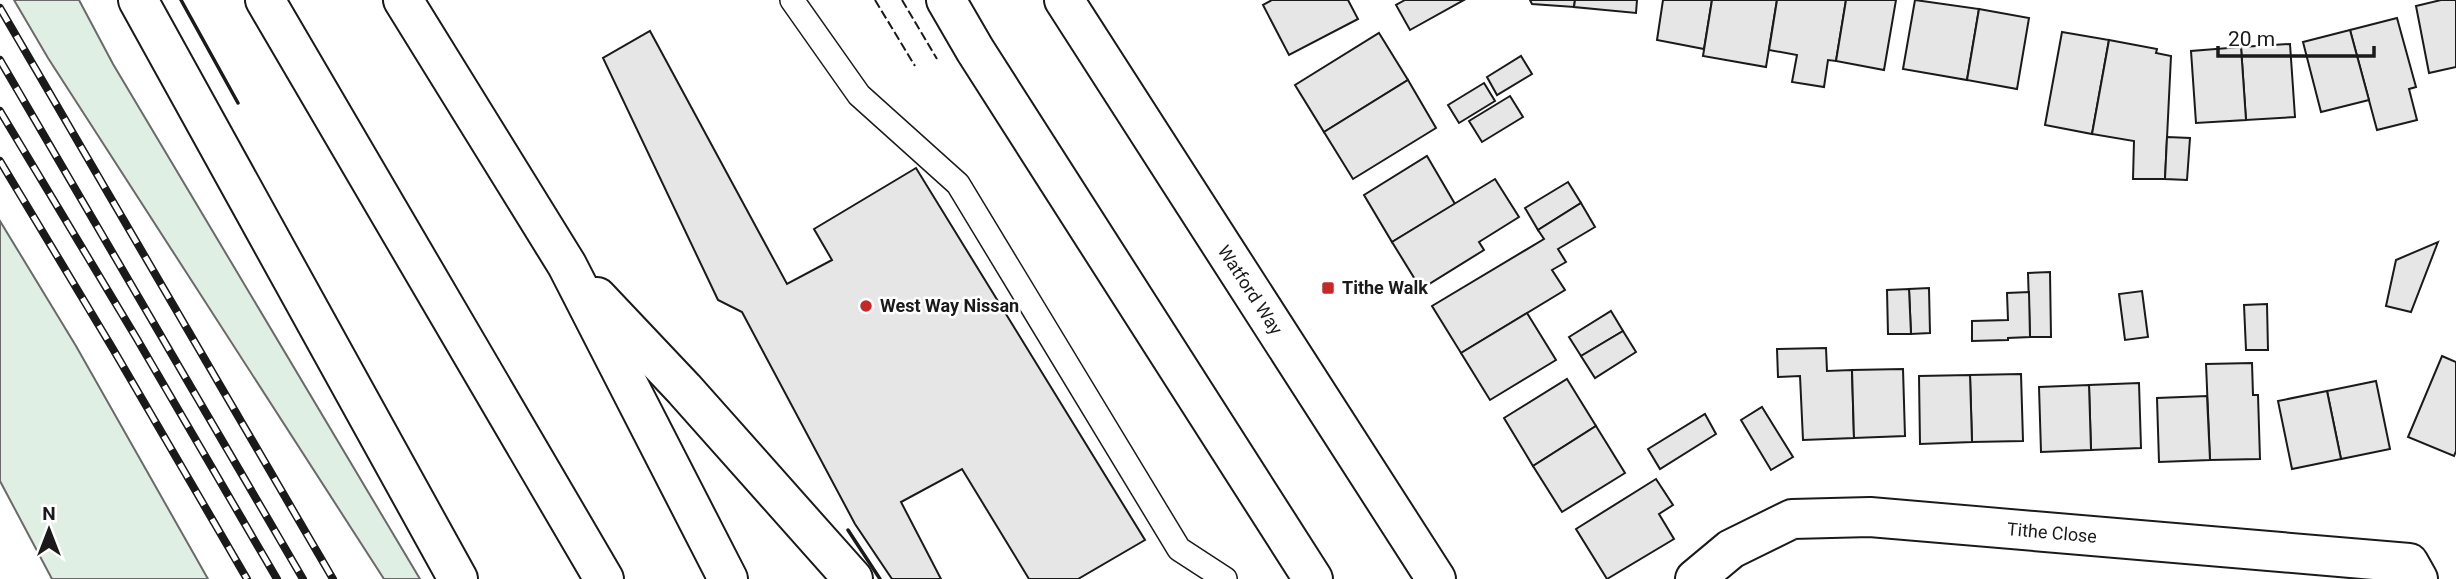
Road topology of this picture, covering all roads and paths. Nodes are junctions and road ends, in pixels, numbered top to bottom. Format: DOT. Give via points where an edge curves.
graph roads {
  1 [pos="138,0"];
  2 [pos="265,0"];
  3 [pos="403,0"];
  4 [pos="792,0"];
  5 [pos="946,0"];
  6 [pos="1064,0"];
  7 [pos="567,265"];
  8 [pos="458,579"];
  9 [pos="604,579"];
  10 [pos="728,579"];
  11 [pos="853,579"];
  12 [pos="1225,579"];
  13 [pos="1313,579"];
  14 [pos="1436,579"];
  15 [pos="1695,579"];
  16 [pos="2418,579"];
  1 -- 8 [label="main road"];
  2 -- 9 [label="main road"];
  3 -- 7 [label="main road"];
  4 -- 12 [label="lane" via="859,95 958,184 1179,550"];
  5 -- 13 [label="main road"];
  6 -- 14 [label="main road, Watford Way"];
  7 -- 10 [label="main road"];
  7 -- 11 [label="main road"];
  15 -- 16 [label="main road, Tithe Close" via="1731,549 1792,519 1870,517 2409,563"];
}
